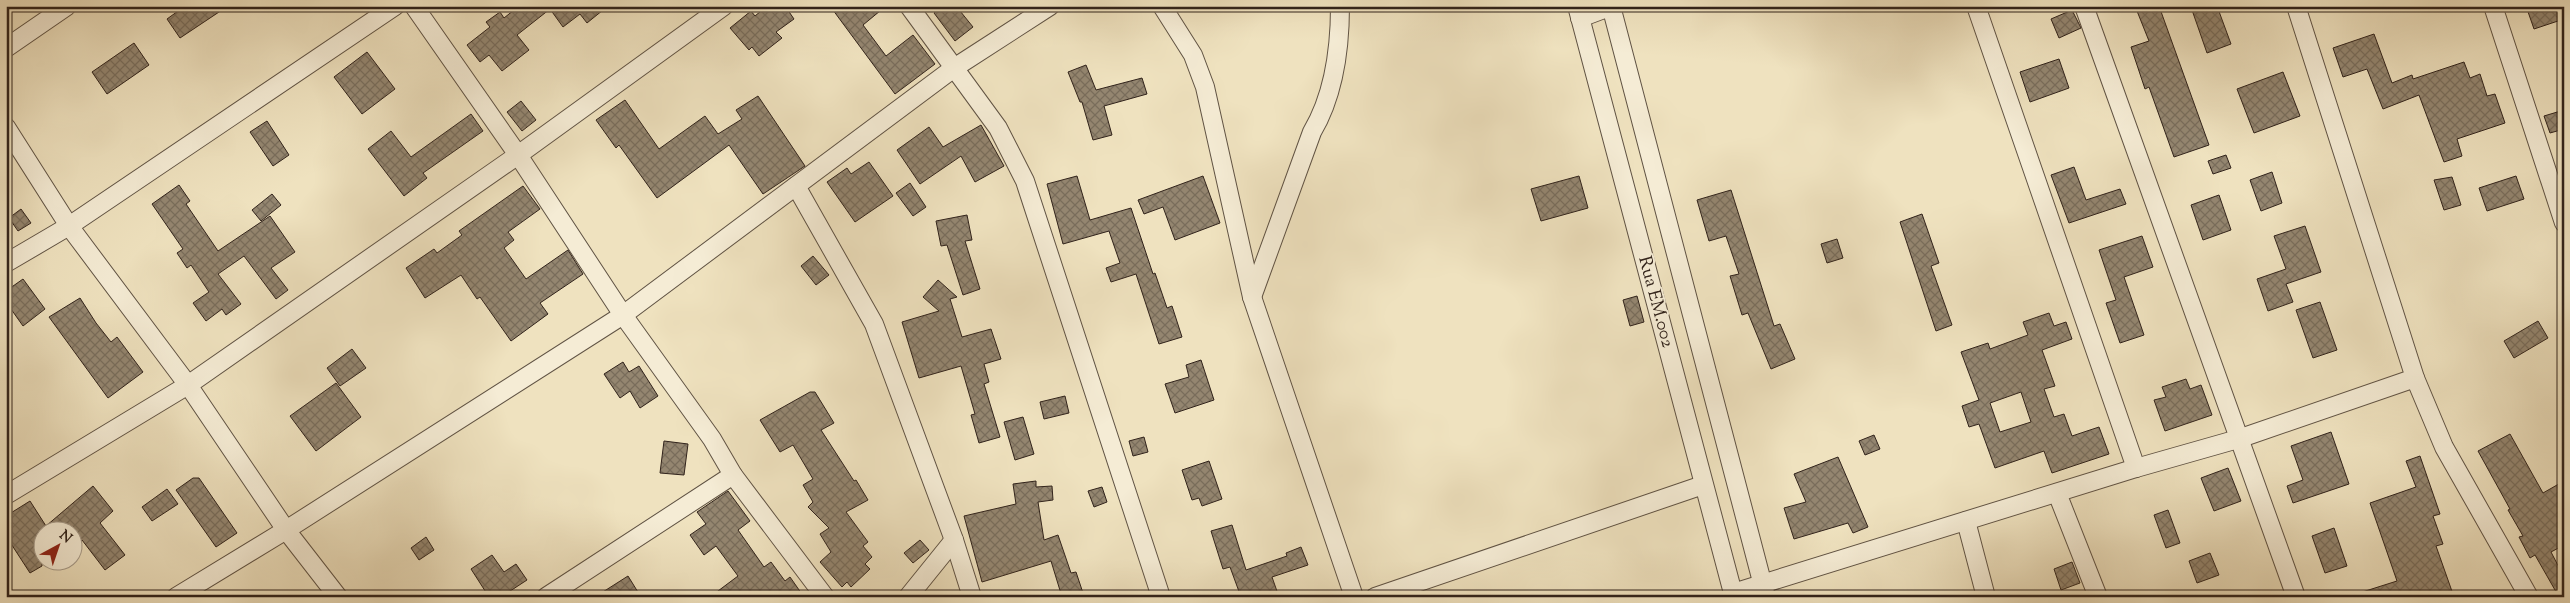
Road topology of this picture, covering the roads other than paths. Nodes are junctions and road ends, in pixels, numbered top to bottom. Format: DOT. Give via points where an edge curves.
graph roads {
  1 [pos="67,6"];
  2 [pos="395,6"];
  3 [pos="414,6"];
  4 [pos="724,6"];
  5 [pos="909,6"];
  6 [pos="1050,6"];
  7 [pos="1162,6"];
  8 [pos="1340,6"];
  9 [pos="1611,6"];
  10 [pos="1976,6"];
  11 [pos="2084,6"];
  12 [pos="2296,6"];
  13 [pos="2493,6"];
  14 [pos="1579,12"];
  15 [pos="6,48"];
  16 [pos="954,68"];
  17 [pos="6,127"];
  18 [pos="518,155"];
  19 [pos="796,186"];
  20 [pos="2564,223"];
  21 [pos="69,226"];
  22 [pos="6,263"];
  23 [pos="1252,297"];
  24 [pos="623,315"];
  25 [pos="2415,378"];
  26 [pos="188,385"];
  27 [pos="2238,439"];
  28 [pos="2136,468"];
  29 [pos="733,475"];
  30 [pos="1703,486"];
  31 [pos="2057,493"];
  32 [pos="6,495"];
  33 [pos="1966,521"];
  34 [pos="286,530"];
  35 [pos="954,540"];
  36 [pos="1764,590"];
  37 [pos="1734,595"];
  38 [pos="176,597"];
  39 [pos="338,597"];
  40 [pos="546,597"];
  41 [pos="825,597"];
  42 [pos="908,597"];
  43 [pos="972,597"];
  44 [pos="1161,597"];
  45 [pos="1354,597"];
  46 [pos="1375,597"];
  47 [pos="1986,597"];
  48 [pos="2098,597"];
  49 [pos="2296,597"];
  50 [pos="2529,597"];
  1 -- 15 [label="street"];
  2 -- 21 [label="street"];
  3 -- 18 [label="street"];
  4 -- 18 [label="street"];
  5 -- 16 [label="street"];
  6 -- 16 [label="street"];
  7 -- 23 [label="street" via="1193,55 1205,87"];
  8 -- 23 [label="street" via="1340,40 1323,114 1312,132"];
  9 -- 14 [label="street"];
  9 -- 36 [label="street, Rua EM.002"];
  10 -- 28 [label="street"];
  11 -- 27 [label="street"];
  12 -- 25 [label="street"];
  13 -- 20 [label="street"];
  14 -- 30 [label="street, Rua EM.002"];
  16 -- 19 [label="street"];
  16 -- 44 [label="street" via="998,128 1025,181"];
  17 -- 21 [label="street"];
  18 -- 24 [label="street"];
  18 -- 26 [label="street"];
  19 -- 24 [label="street"];
  19 -- 35 [label="street" via="874,324"];
  21 -- 22 [label="street"];
  21 -- 26 [label="street"];
  23 -- 45 [label="street"];
  24 -- 29 [label="street" via="712,439"];
  24 -- 34 [label="street"];
  25 -- 27 [label="street"];
  25 -- 50 [label="street" via="2444,447"];
  26 -- 32 [label="street"];
  26 -- 34 [label="street"];
  27 -- 28 [label="street"];
  27 -- 49 [label="street"];
  28 -- 31 [label="street"];
  29 -- 40 [label="street"];
  29 -- 41 [label="street"];
  30 -- 37 [label="street, Rua EM.002"];
  30 -- 46 [label="street"];
  31 -- 33 [label="street"];
  31 -- 48 [label="street"];
  33 -- 36 [label="street"];
  33 -- 47 [label="street"];
  34 -- 38 [label="street"];
  34 -- 39 [label="street"];
  35 -- 42 [label="street"];
  35 -- 43 [label="street"];
  36 -- 37 [label="street"];
}
